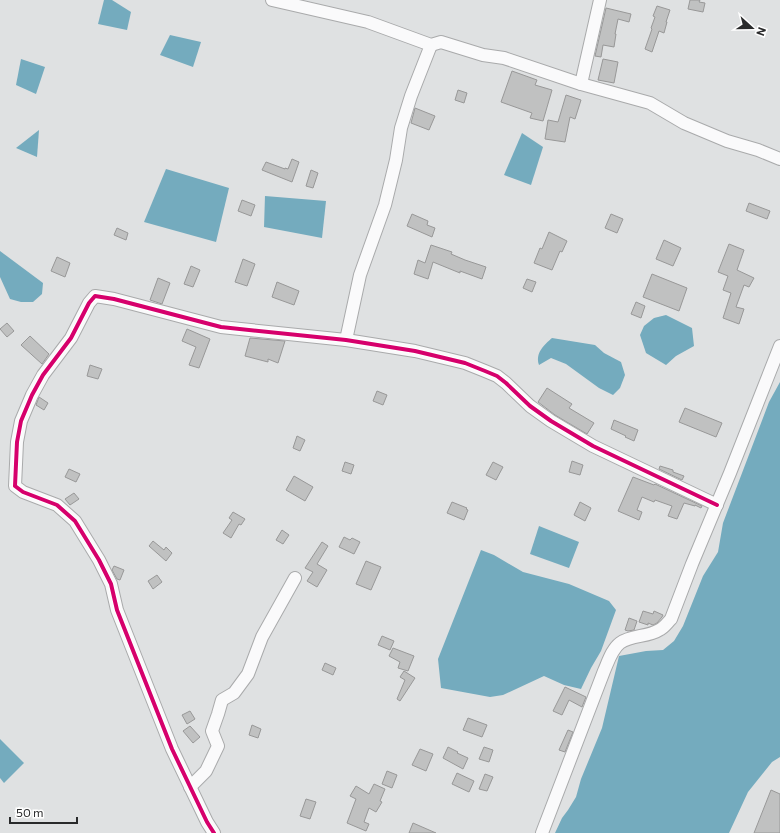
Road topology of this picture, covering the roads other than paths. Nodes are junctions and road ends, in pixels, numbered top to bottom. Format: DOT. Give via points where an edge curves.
graph roads {
  1 [pos="272,0"];
  2 [pos="600,0"];
  3 [pos="431,45"];
  4 [pos="582,84"];
  5 [pos="780,159"];
  6 [pos="346,340"];
  7 [pos="780,346"];
  8 [pos="717,505"];
  9 [pos="296,578"];
  10 [pos="190,787"];
  11 [pos="214,833"];
  12 [pos="542,833"];
  1 -- 3 [label="street" via="368,22"];
  2 -- 4 [label="street"];
  3 -- 4 [label="street" via="440,42 483,55 504,58"];
  3 -- 6 [label="street" via="401,128 396,160 360,275"];
  4 -- 5 [label="street" via="650,103 684,124"];
  6 -- 8 [label="street" via="416,351 485,370 506,383 530,406 551,421 592,446"];
  6 -- 10 [label="street" via="221,327 114,298 95,296 71,338 43,375 21,420 15,486 23,492 57,505 76,521 99,560 111,584 117,610 147,688"];
  7 -- 8 [label="street"];
  8 -- 12 [label="street" via="671,619 659,631 620,643 610,658"];
  9 -- 10 [label="street" via="262,637 248,674 234,693 222,700 212,731 218,746 206,771"];
  10 -- 11 [label="street"];
}
